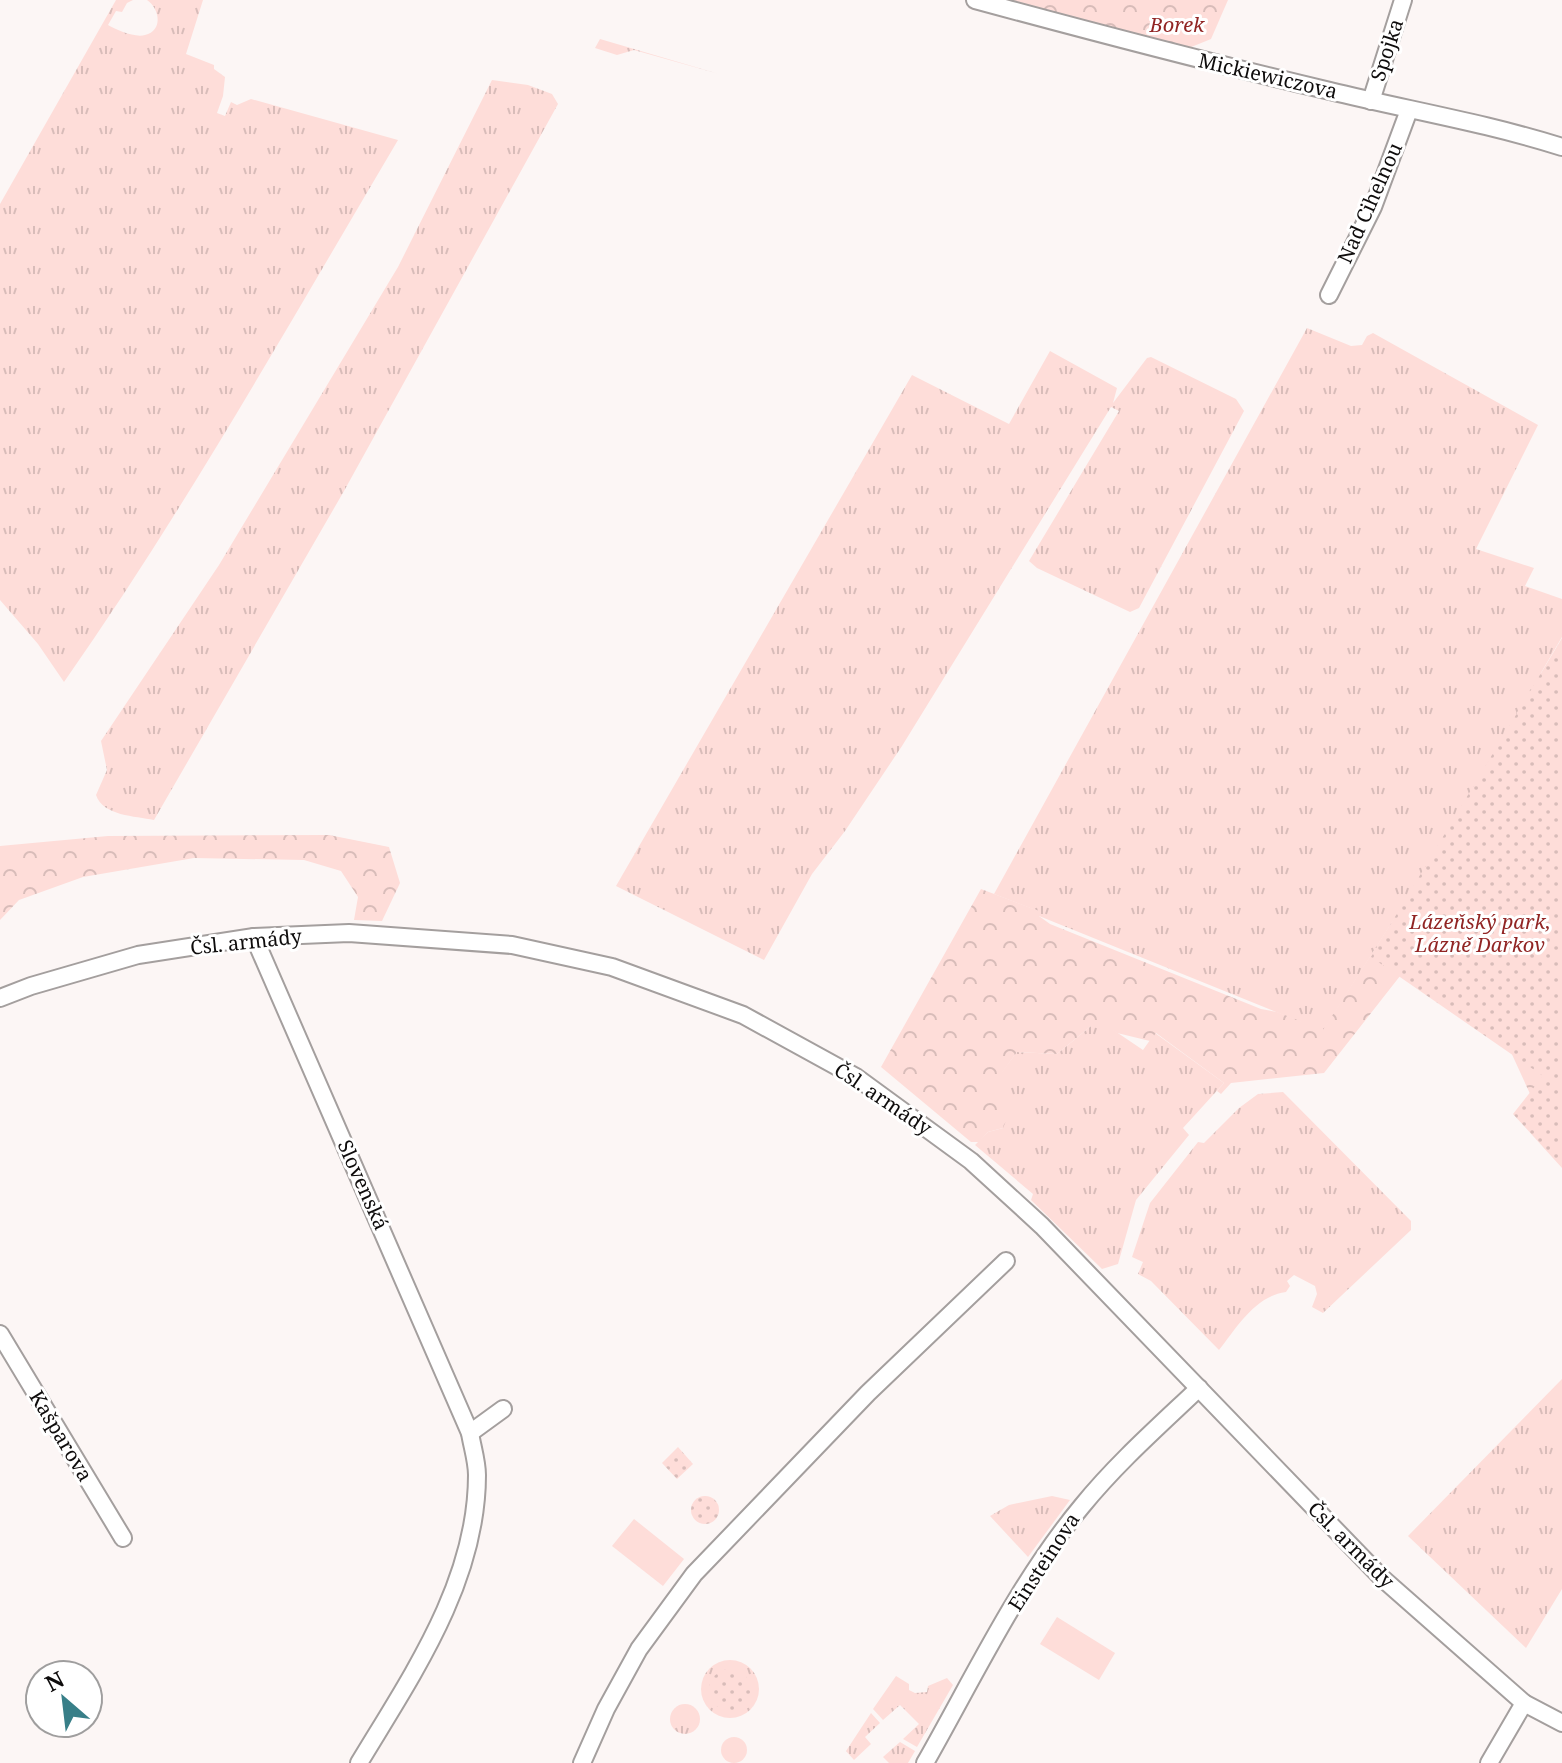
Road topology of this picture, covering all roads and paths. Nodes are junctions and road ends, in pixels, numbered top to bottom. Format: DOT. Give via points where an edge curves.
graph roads {
  1 [pos="975,0"];
  2 [pos="1403,0"];
  3 [pos="1371,101"];
  4 [pos="1409,110"];
  5 [pos="1562,147"];
  6 [pos="1329,295"];
  7 [pos="254,937"];
  8 [pos="0,998"];
  9 [pos="1006,1261"];
  10 [pos="0,1334"];
  11 [pos="1199,1388"];
  12 [pos="503,1409"];
  13 [pos="470,1433"];
  14 [pos="123,1538"];
  15 [pos="1524,1703"];
  16 [pos="1562,1723"];
  17 [pos="359,1763"];
  18 [pos="582,1763"];
  19 [pos="925,1763"];
  20 [pos="1489,1763"];
  1 -- 3 [label="street, Mickiewiczova"];
  2 -- 3 [label="street, Spojka"];
  3 -- 4 [label="street, Mickiewiczova"];
  4 -- 5 [label="street, Mickiewiczova" via="1513,131"];
  4 -- 6 [label="street, Nad Cihelnou" via="1373,207"];
  7 -- 8 [label="street, Čsl. armády" via="138,955"];
  7 -- 11 [label="street, Čsl. armády" via="349,933 512,945 612,967 743,1015 856,1077 971,1161 1042,1226"];
  7 -- 13 [label="street, Slovenská"];
  9 -- 18 [label="street" via="868,1393 694,1574 639,1649"];
  10 -- 14 [label="street, Kašparova"];
  11 -- 15 [label="street, Čsl. armády" via="1382,1578"];
  11 -- 19 [label="street, Einsteinova" via="1081,1507 1034,1571"];
  12 -- 13 [label="street"];
  13 -- 17 [label="street, Slovenská" via="477,1473 474,1511 456,1586 408,1682"];
  15 -- 16 [label="street, Čsl. armády"];
  15 -- 20 [label="street"];
}
